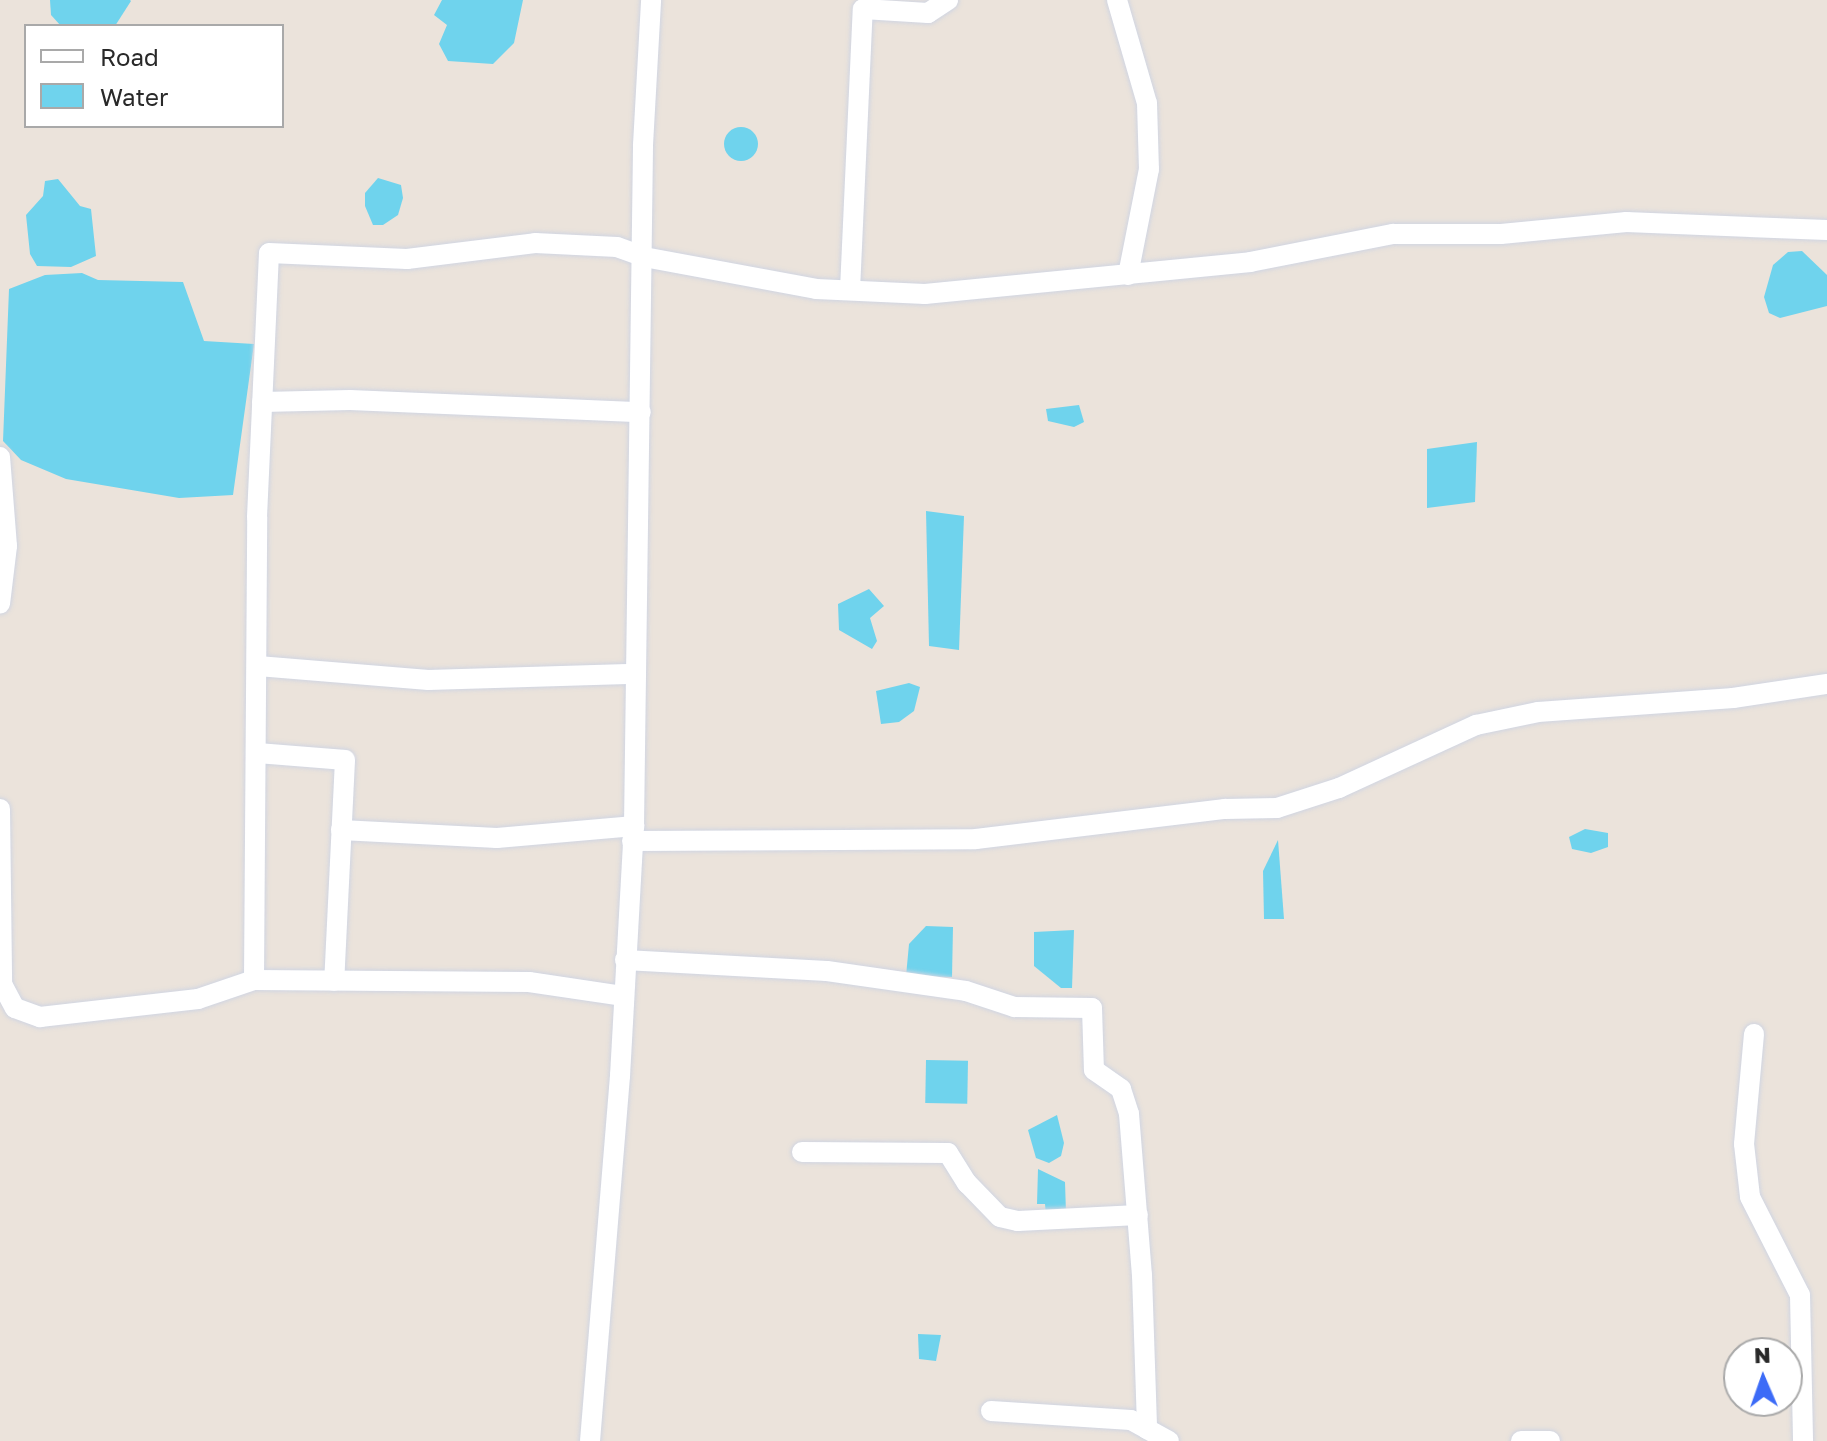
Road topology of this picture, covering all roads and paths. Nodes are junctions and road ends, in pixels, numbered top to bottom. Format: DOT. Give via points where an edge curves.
graph roads {
  1 [pos="651,0"];
  2 [pos="948,0"];
  3 [pos="1117,0"];
  4 [pos="1827,230"];
  5 [pos="644,257"];
  6 [pos="1128,275"];
  7 [pos="850,290"];
  8 [pos="262,402"];
  9 [pos="641,412"];
  10 [pos="0,457"];
  11 [pos="0,604"];
  12 [pos="258,666"];
  13 [pos="636,674"];
  14 [pos="1827,684"];
  15 [pos="258,753"];
  16 [pos="0,809"];
  17 [pos="341,830"];
  18 [pos="633,834"];
  19 [pos="625,960"];
  20 [pos="254,980"];
  21 [pos="334,981"];
  22 [pos="624,996"];
  23 [pos="1754,1034"];
  24 [pos="802,1152"];
  25 [pos="1138,1215"];
  26 [pos="991,1411"];
  27 [pos="1147,1429"];
  28 [pos="590,1441"];
  29 [pos="1169,1441"];
  30 [pos="1521,1441"];
  31 [pos="1550,1441"];
  32 [pos="1803,1441"];
  1 -- 5 [label="street" via="643,145"];
  2 -- 7 [label="street" via="928,13 863,9"];
  3 -- 6 [label="street" via="1147,103 1149,169"];
  4 -- 6 [label="street" via="1626,222 1501,234 1393,234 1250,262"];
  5 -- 7 [label="street"];
  5 -- 8 [label="street" via="617,247 535,243 407,259 269,253"];
  5 -- 9 [label="street"];
  6 -- 7 [label="street" via="925,294"];
  8 -- 9 [label="street" via="350,400"];
  8 -- 12 [label="street"];
  9 -- 13 [label="street"];
  10 -- 11 [label="street" via="7,546"];
  12 -- 13 [label="street" via="412,680"];
  12 -- 15 [label="street"];
  13 -- 18 [label="street"];
  14 -- 18 [label="street" via="1733,698 1538,712 1476,725 1339,788 1277,808 1225,809 976,839"];
  15 -- 17 [label="street" via="345,760"];
  15 -- 20 [label="street"];
  16 -- 20 [label="street" via="2,984 15,1008 40,1017 198,999"];
  17 -- 18 [label="street" via="497,838"];
  17 -- 21 [label="street"];
  18 -- 19 [label="street"];
  19 -- 22 [label="street"];
  19 -- 25 [label="street" via="827,971 953,989 1014,1007 1092,1008 1094,1070 1121,1089 1129,1114"];
  20 -- 21 [label="street"];
  21 -- 22 [label="street" via="529,982"];
  22 -- 28 [label="street"];
  23 -- 32 [label="street" via="1744,1144 1750,1197 1800,1295"];
  24 -- 25 [label="street" via="948,1153 967,1183 1000,1217 1018,1221"];
  25 -- 27 [label="street"];
  26 -- 27 [label="street" via="1131,1420"];
  27 -- 29 [label="street"];
  30 -- 31 [label="street"];
}
